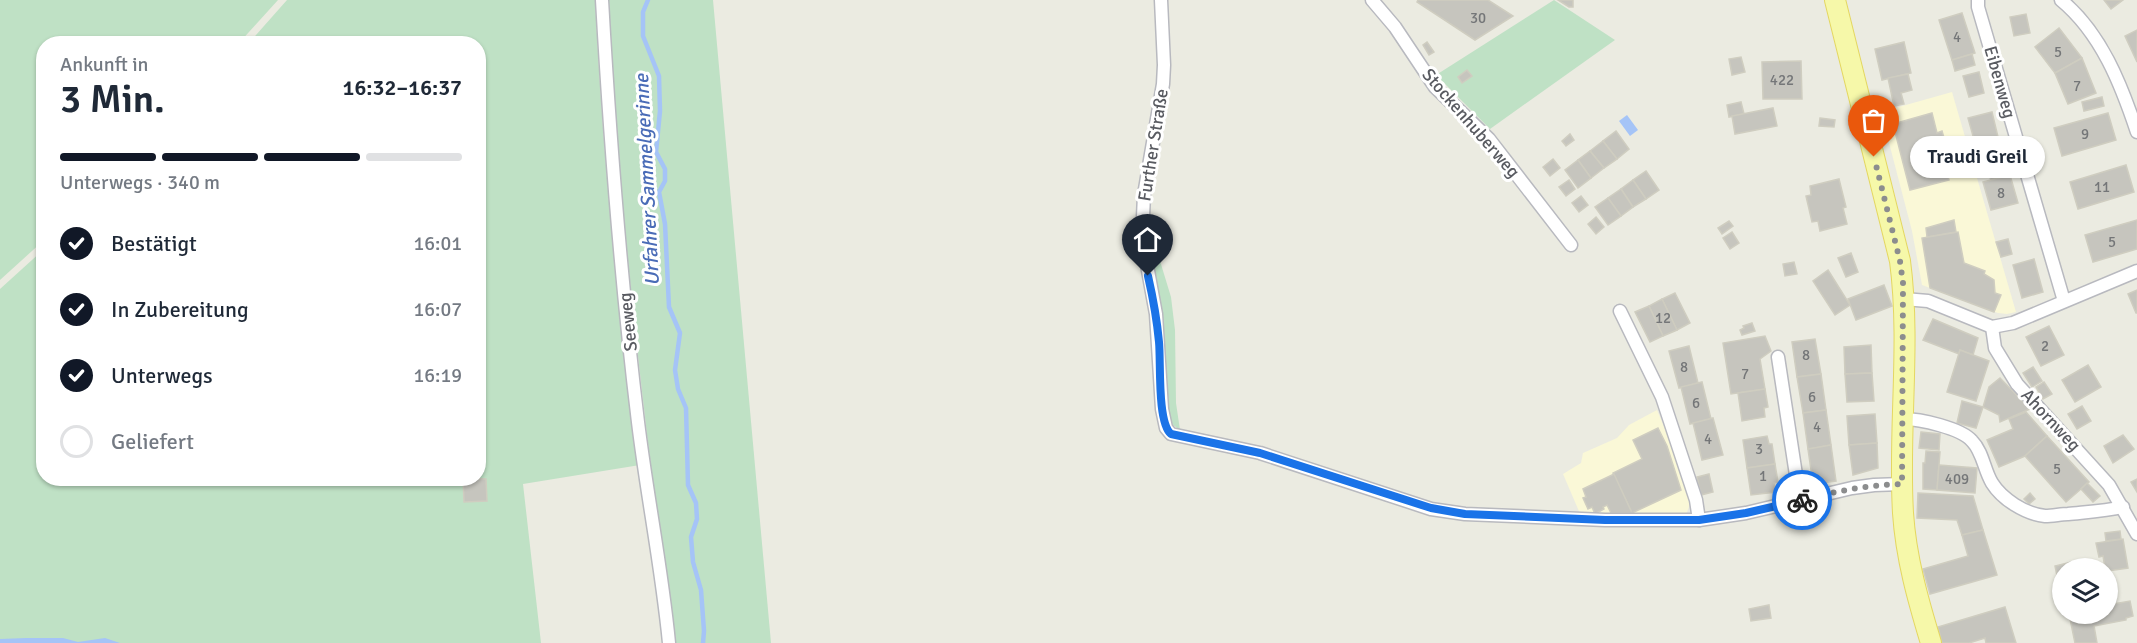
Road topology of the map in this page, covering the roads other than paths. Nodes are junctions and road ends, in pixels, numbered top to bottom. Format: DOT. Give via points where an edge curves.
graph roads {
  1 [pos="602,0"];
  2 [pos="1161,0"];
  3 [pos="1372,0"];
  4 [pos="1835,0"];
  5 [pos="1978,0"];
  6 [pos="2061,0"];
  7 [pos="2137,132"];
  8 [pos="1571,245"];
  9 [pos="2137,271"];
  10 [pos="1904,299"];
  11 [pos="2064,301"];
  12 [pos="1620,311"];
  13 [pos="1992,327"];
  14 [pos="1778,357"];
  15 [pos="1903,419"];
  16 [pos="1902,484"];
  17 [pos="1800,501"];
  18 [pos="2123,507"];
  19 [pos="1699,520"];
  20 [pos="2137,534"];
  21 [pos="669,643"];
  22 [pos="1931,643"];
  1 -- 21 [label="street, Seeweg" via="610,135 637,411"];
  2 -- 19 [label="street, Further Straße" via="1163,84 1144,195 1142,238 1156,314 1162,409 1168,431 1292,462 1446,512"];
  3 -- 8 [label="street, Stockenhuberweg" via="1435,87 1489,139"];
  4 -- 10 [label="main road" via="1894,234"];
  5 -- 11 [label="street, Eibenweg"];
  6 -- 7 [label="street" via="2090,28 2121,88"];
  9 -- 11 [label="street"];
  10 -- 13 [label="street" via="1928,301"];
  10 -- 15 [label="main road"];
  11 -- 13 [label="street" via="2013,323"];
  12 -- 19 [label="street" via="1662,397"];
  13 -- 18 [label="street, Ahornweg" via="1995,348 2017,384 2104,478"];
  14 -- 17 [label="street"];
  15 -- 16 [label="main road"];
  15 -- 18 [label="street" via="1918,420 1971,439 1992,484 2004,497 2032,513 2048,516"];
  16 -- 17 [label="street" via="1862,487"];
  16 -- 22 [label="main road" via="1910,566"];
  17 -- 19 [label="street"];
  18 -- 20 [label="street, Ahornweg"];
}
